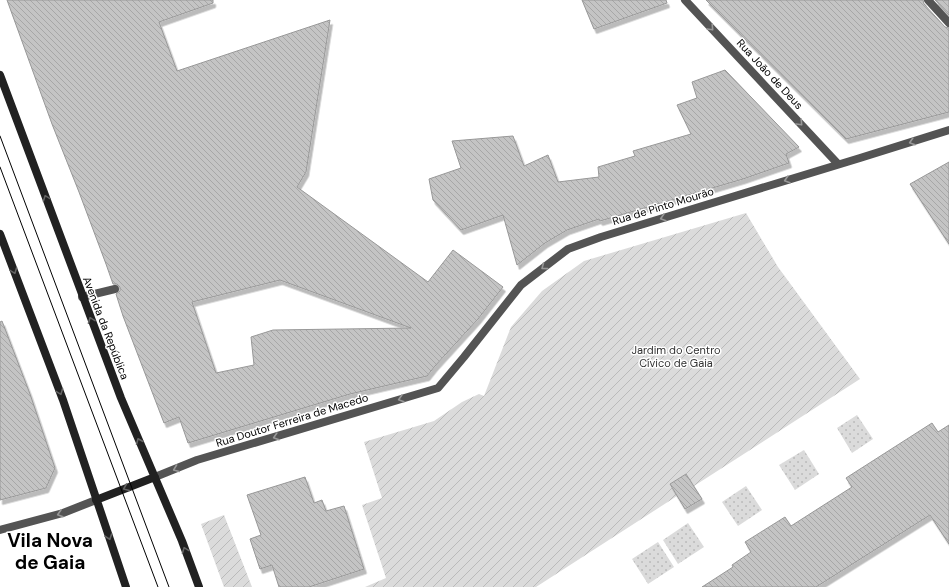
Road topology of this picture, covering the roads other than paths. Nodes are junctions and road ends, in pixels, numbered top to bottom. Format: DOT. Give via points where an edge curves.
graph roads {
  1 [pos="685,0"];
  2 [pos="928,0"];
  3 [pos="949,23"];
  4 [pos="0,75"];
  5 [pos="949,130"];
  6 [pos="838,164"];
  7 [pos="0,234"];
  8 [pos="115,289"];
  9 [pos="82,297"];
  10 [pos="438,388"];
  11 [pos="155,477"];
  12 [pos="96,500"];
  13 [pos="0,530"];
  14 [pos="126,587"];
  15 [pos="199,587"];
  1 -- 6 [label="street, Rua João de Deus, one-way"];
  2 -- 3 [label="street"];
  9 -- 4 [label="main road, Avenida da República, one-way"];
  5 -- 6 [label="street, Rua de Pinto Mourão, one-way"];
  6 -- 10 [label="street, Rua de Pinto Mourão, one-way" via="568,248 521,285"];
  7 -- 12 [label="main road, one-way" via="63,400"];
  8 -- 9 [label="street"];
  11 -- 9 [label="main road, Avenida da República, one-way"];
  10 -- 11 [label="street, Rua Doutor Ferreira de Macedo, one-way" via="197,460"];
  11 -- 12 [label="main road, one-way"];
  15 -- 11 [label="main road, Avenida da República, one-way"];
  12 -- 13 [label="street, one-way" via="63,513"];
  12 -- 14 [label="main road, one-way"];
}
